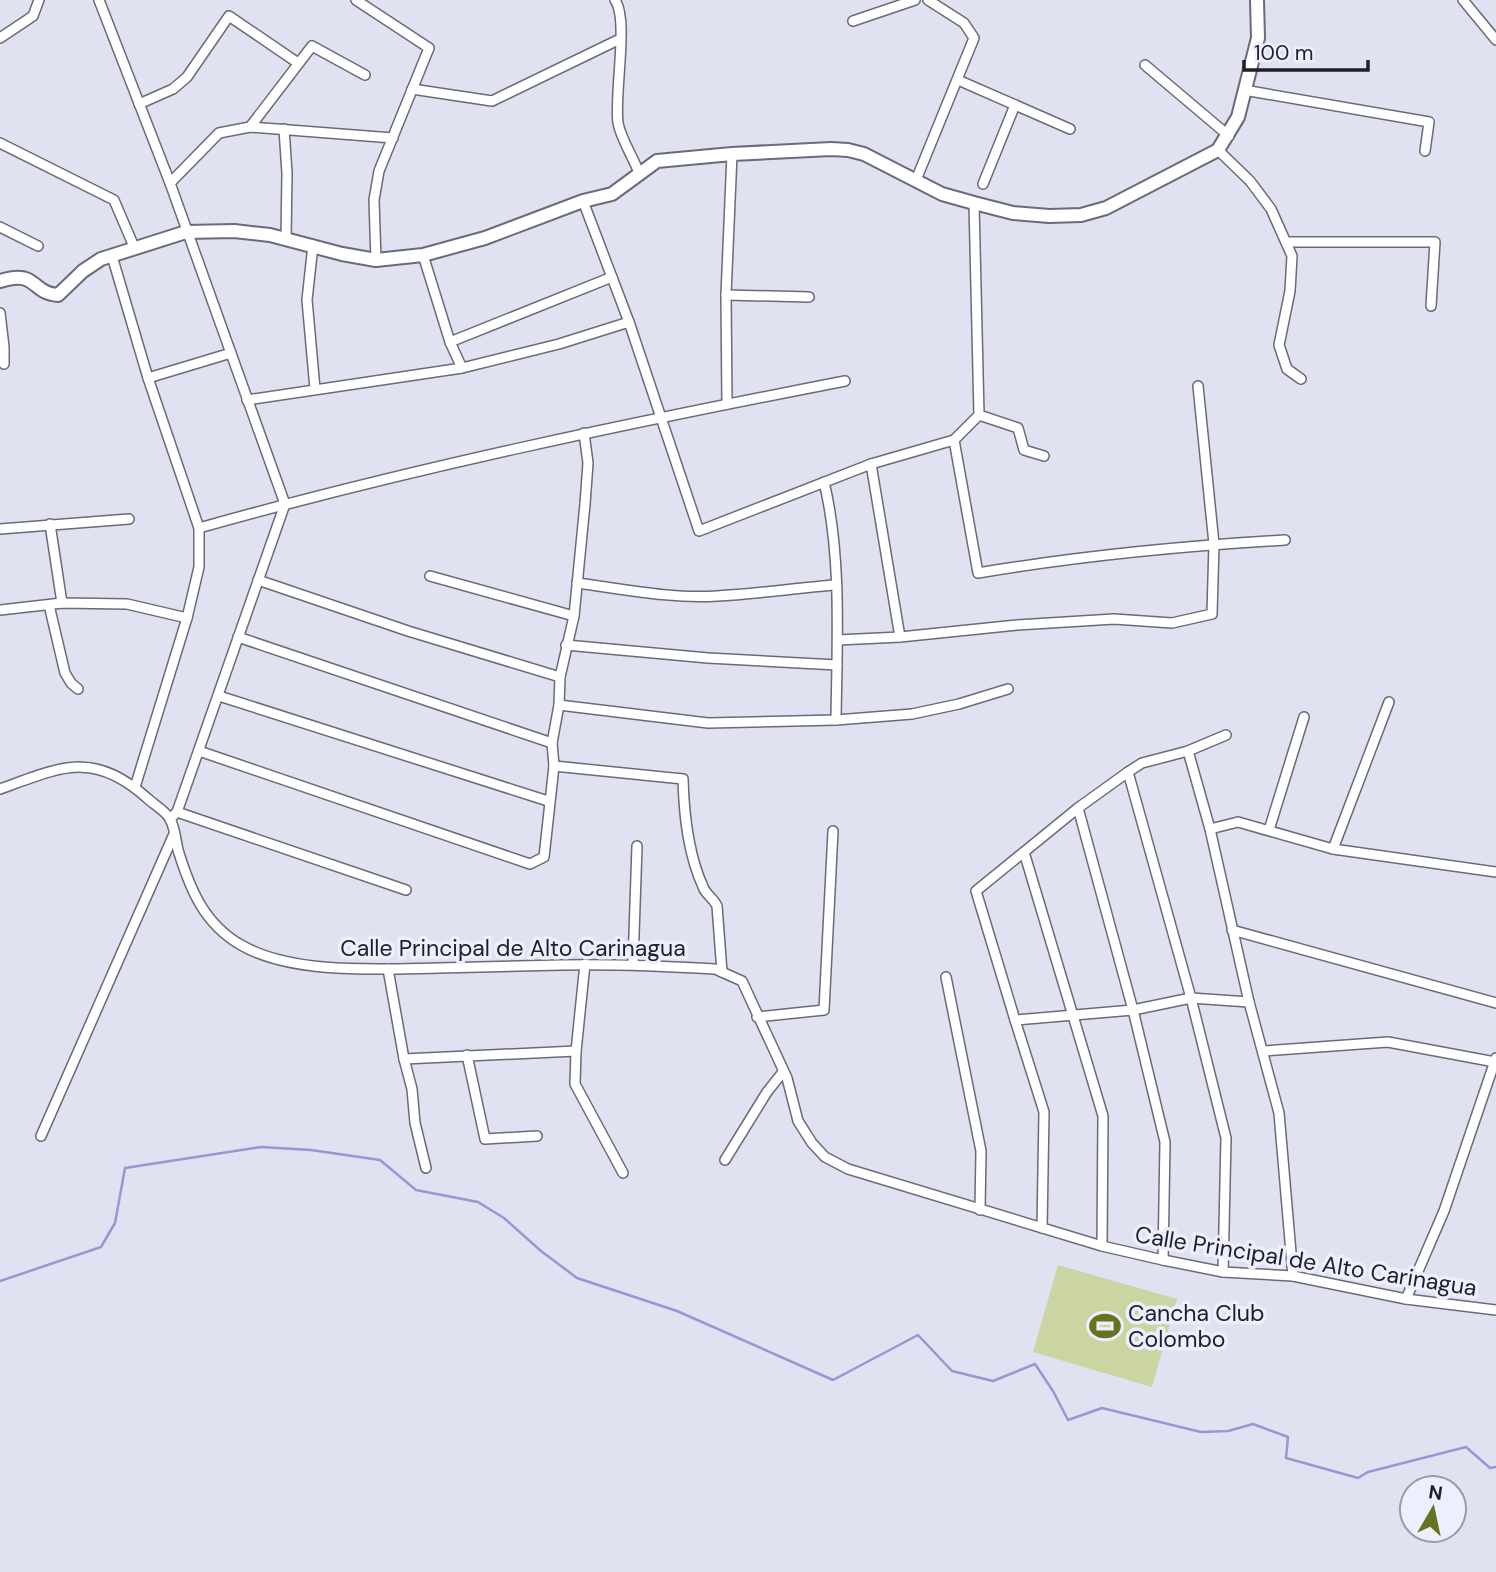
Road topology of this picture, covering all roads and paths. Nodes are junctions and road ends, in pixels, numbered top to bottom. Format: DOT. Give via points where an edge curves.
graph roads {
  1 [pos="39,0"];
  2 [pos="99,0"];
  3 [pos="356,0"];
  4 [pos="615,0"];
  5 [pos="915,0"];
  6 [pos="928,0"];
  7 [pos="1257,0"];
  8 [pos="1463,0"];
  9 [pos="853,21"];
  10 [pos="0,38"];
  11 [pos="620,39"];
  12 [pos="1496,40"];
  13 [pos="298,63"];
  14 [pos="1145,65"];
  15 [pos="365,75"];
  16 [pos="958,80"];
  17 [pos="412,89"];
  18 [pos="1244,90"];
  19 [pos="139,104"];
  20 [pos="1015,105"];
  21 [pos="250,127"];
  22 [pos="1070,129"];
  23 [pos="284,130"];
  24 [pos="1229,136"];
  25 [pos="393,138"];
  26 [pos="0,143"];
  27 [pos="1219,150"];
  28 [pos="1425,150"];
  29 [pos="732,155"];
  30 [pos="639,173"];
  31 [pos="916,180"];
  32 [pos="170,183"];
  33 [pos="984,184"];
  34 [pos="583,201"];
  35 [pos="974,203"];
  36 [pos="0,227"];
  37 [pos="186,232"];
  38 [pos="286,239"];
  39 [pos="1286,242"];
  40 [pos="313,245"];
  41 [pos="38,246"];
  42 [pos="135,249"];
  43 [pos="423,255"];
  44 [pos="112,256"];
  45 [pos="376,260"];
  46 [pos="612,277"];
  47 [pos="0,281"];
  48 [pos="726,295"];
  49 [pos="809,296"];
  50 [pos="1431,306"];
  51 [pos="0,313"];
  52 [pos="629,322"];
  53 [pos="450,342"];
  54 [pos="231,353"];
  55 [pos="4,364"];
  56 [pos="462,368"];
  57 [pos="148,378"];
  58 [pos="1301,379"];
  59 [pos="845,381"];
  60 [pos="1198,386"];
  61 [pos="315,389"];
  62 [pos="247,400"];
  63 [pos="727,404"];
  64 [pos="979,415"];
  65 [pos="661,417"];
  66 [pos="584,433"];
  67 [pos="954,440"];
  68 [pos="1044,456"];
  69 [pos="871,464"];
  70 [pos="824,482"];
  71 [pos="285,504"];
  72 [pos="129,519"];
  73 [pos="51,524"];
  74 [pos="200,528"];
  75 [pos="0,529"];
  76 [pos="1285,540"];
  77 [pos="1214,544"];
  78 [pos="430,576"];
  79 [pos="258,580"];
  80 [pos="577,583"];
  81 [pos="835,585"];
  82 [pos="62,603"];
  83 [pos="49,605"];
  84 [pos="0,610"];
  85 [pos="573,615"];
  86 [pos="187,618"];
  87 [pos="238,637"];
  88 [pos="900,637"];
  89 [pos="838,640"];
  90 [pos="566,645"];
  91 [pos="837,665"];
  92 [pos="560,677"];
  93 [pos="78,689"];
  94 [pos="1008,689"];
  95 [pos="219,696"];
  96 [pos="1390,702"];
  97 [pos="559,705"];
  98 [pos="1304,717"];
  99 [pos="836,720"];
  100 [pos="1226,735"];
  101 [pos="552,743"];
  102 [pos="199,751"];
  103 [pos="1188,751"];
  104 [pos="554,766"];
  105 [pos="1128,772"];
  106 [pos="135,787"];
  107 [pos="0,789"];
  108 [pos="548,801"];
  109 [pos="1078,808"];
  110 [pos="174,815"];
  111 [pos="1210,829"];
  112 [pos="1269,830"];
  113 [pos="833,831"];
  114 [pos="174,834"];
  115 [pos="637,846"];
  116 [pos="1333,849"];
  117 [pos="1024,852"];
  118 [pos="1496,872"];
  119 [pos="406,890"];
  120 [pos="1232,930"];
  121 [pos="585,964"];
  122 [pos="633,964"];
  123 [pos="388,969"];
  124 [pos="722,972"];
  125 [pos="946,977"];
  126 [pos="1191,998"];
  127 [pos="1249,1002"];
  128 [pos="1496,1003"];
  129 [pos="1133,1010"];
  130 [pos="1074,1016"];
  131 [pos="757,1017"];
  132 [pos="1015,1020"];
  133 [pos="576,1051"];
  134 [pos="1264,1051"];
  135 [pos="467,1055"];
  136 [pos="404,1059"];
  137 [pos="1495,1060"];
  138 [pos="783,1072"];
  139 [pos="41,1136"];
  140 [pos="537,1136"];
  141 [pos="725,1160"];
  142 [pos="426,1168"];
  143 [pos="623,1173"];
  144 [pos="980,1210"];
  145 [pos="1042,1228"];
  146 [pos="1102,1246"];
  147 [pos="1163,1260"];
  148 [pos="1223,1272"];
  149 [pos="1293,1276"];
  150 [pos="1406,1299"];
  151 [pos="1496,1310"];
  1 -- 10 [label="street" via="33,16"];
  2 -- 19 [label="street"];
  3 -- 17 [label="street" via="429,48"];
  4 -- 11 [label="street" via="622,21"];
  5 -- 9 [label="street"];
  6 -- 16 [label="street" via="964,23 974,38"];
  7 -- 18 [label="street" via="1258,38"];
  8 -- 12 [label="street"];
  11 -- 17 [label="street" via="492,101"];
  11 -- 30 [label="street" via="618,126"];
  13 -- 15 [label="street" via="312,46"];
  13 -- 19 [label="street" via="229,16 187,77 173,89"];
  13 -- 21 [label="street"];
  14 -- 24 [label="street"];
  16 -- 20 [label="street"];
  16 -- 31 [label="street"];
  17 -- 25 [label="street"];
  18 -- 24 [label="street"];
  18 -- 28 [label="street" via="1429,122"];
  19 -- 32 [label="street"];
  20 -- 22 [label="street"];
  20 -- 33 [label="street"];
  21 -- 23 [label="street"];
  21 -- 32 [label="street" via="219,133"];
  23 -- 25 [label="street"];
  23 -- 38 [label="street"];
  24 -- 27 [label="street"];
  25 -- 45 [label="street" via="379,171 374,200"];
  26 -- 42 [label="street" via="114,200"];
  27 -- 35 [label="street" via="1106,208 1081,215 1013,213"];
  27 -- 39 [label="street" via="1271,209"];
  29 -- 30 [label="street" via="657,161"];
  29 -- 31 [label="street" via="848,150"];
  29 -- 48 [label="street"];
  30 -- 34 [label="street" via="612,194"];
  31 -- 35 [label="street"];
  32 -- 37 [label="street"];
  34 -- 43 [label="street" via="485,238"];
  34 -- 46 [label="street"];
  35 -- 64 [label="street"];
  36 -- 41 [label="street"];
  37 -- 38 [label="street" via="234,231"];
  37 -- 42 [label="street"];
  37 -- 54 [label="street"];
  38 -- 40 [label="street"];
  39 -- 50 [label="street" via="1435,242"];
  39 -- 58 [label="street" via="1292,256 1290,291 1279,345 1287,369"];
  40 -- 45 [label="street"];
  40 -- 61 [label="street" via="307,300"];
  42 -- 44 [label="street"];
  43 -- 45 [label="street"];
  43 -- 53 [label="street"];
  44 -- 47 [label="street" via="91,264 58,295 46,295 29,279"];
  44 -- 57 [label="street"];
  46 -- 52 [label="street"];
  46 -- 53 [label="street"];
  48 -- 49 [label="street"];
  48 -- 63 [label="street"];
  51 -- 55 [label="street"];
  52 -- 56 [label="street"];
  52 -- 65 [label="street"];
  53 -- 56 [label="street"];
  54 -- 57 [label="street"];
  54 -- 62 [label="street"];
  56 -- 61 [label="street"];
  57 -- 74 [label="street"];
  59 -- 63 [label="street"];
  60 -- 77 [label="street"];
  61 -- 62 [label="street"];
  62 -- 71 [label="street"];
  63 -- 65 [label="street"];
  64 -- 67 [label="street"];
  64 -- 68 [label="street" via="1018,428 1024,450"];
  65 -- 66 [label="street"];
  65 -- 70 [label="street" via="699,531"];
  66 -- 71 [label="street"];
  66 -- 80 [label="street" via="588,463"];
  67 -- 69 [label="street"];
  67 -- 77 [label="street" via="978,573 1065,558"];
  69 -- 70 [label="street"];
  69 -- 88 [label="street"];
  70 -- 81 [label="street" via="831,510"];
  71 -- 74 [label="street"];
  71 -- 79 [label="street"];
  72 -- 73 [label="street"];
  73 -- 75 [label="street"];
  73 -- 82 [label="street"];
  74 -- 86 [label="street" via="199,567"];
  76 -- 77 [label="street"];
  77 -- 88 [label="street" via="1212,614 1172,623 1114,619"];
  78 -- 85 [label="street"];
  79 -- 87 [label="street"];
  79 -- 92 [label="street"];
  80 -- 81 [label="street" via="664,595 716,596"];
  80 -- 85 [label="street"];
  81 -- 89 [label="street"];
  82 -- 83 [label="street"];
  82 -- 86 [label="street" via="127,604"];
  83 -- 84 [label="street"];
  83 -- 93 [label="street" via="65,674"];
  85 -- 90 [label="street"];
  86 -- 106 [label="street"];
  87 -- 95 [label="street"];
  87 -- 101 [label="street"];
  88 -- 89 [label="street"];
  89 -- 91 [label="street"];
  90 -- 91 [label="street" via="708,659"];
  90 -- 92 [label="street"];
  91 -- 99 [label="street"];
  92 -- 97 [label="street"];
  94 -- 99 [label="street" via="912,714"];
  95 -- 102 [label="street"];
  95 -- 108 [label="street"];
  96 -- 116 [label="street"];
  97 -- 99 [label="street" via="708,723"];
  97 -- 101 [label="street"];
  98 -- 112 [label="street"];
  100 -- 103 [label="street"];
  101 -- 104 [label="street"];
  102 -- 108 [label="street" via="530,864 544,857"];
  102 -- 110 [label="street"];
  103 -- 105 [label="street" via="1142,763"];
  103 -- 111 [label="street"];
  104 -- 108 [label="street"];
  104 -- 124 [label="street" via="683,779 684,817 695,862 705,892 717,906"];
  105 -- 109 [label="street"];
  105 -- 126 [label="street"];
  106 -- 107 [label="street" via="85,766 62,767"];
  106 -- 110 [label="street"];
  109 -- 117 [label="street"];
  109 -- 129 [label="street"];
  110 -- 114 [label="street, Calle Principal de Alto Carinagua"];
  110 -- 119 [label="street"];
  111 -- 112 [label="street" via="1238,822"];
  111 -- 120 [label="street"];
  112 -- 116 [label="street"];
  113 -- 131 [label="street" via="824,1010"];
  114 -- 123 [label="street, Calle Principal de Alto Carinagua" via="194,894 222,931 241,945 297,965"];
  114 -- 139 [label="street"];
  115 -- 122 [label="street"];
  116 -- 118 [label="street"];
  117 -- 130 [label="street"];
  117 -- 132 [label="street" via="976,891"];
  120 -- 127 [label="street"];
  120 -- 128 [label="street"];
  121 -- 122 [label="street, Calle Principal de Alto Carinagua"];
  121 -- 123 [label="street, Calle Principal de Alto Carinagua"];
  121 -- 133 [label="street"];
  122 -- 124 [label="street, Calle Principal de Alto Carinagua"];
  123 -- 136 [label="street"];
  124 -- 131 [label="street, Calle Principal de Alto Carinagua" via="742,981"];
  125 -- 144 [label="street" via="981,1150"];
  126 -- 127 [label="street"];
  126 -- 129 [label="street"];
  126 -- 148 [label="street" via="1226,1138"];
  127 -- 134 [label="street"];
  129 -- 130 [label="street"];
  129 -- 147 [label="street" via="1165,1142"];
  130 -- 132 [label="street"];
  130 -- 146 [label="street" via="1103,1116"];
  131 -- 138 [label="street, Calle Principal de Alto Carinagua"];
  132 -- 145 [label="street" via="1044,1112"];
  133 -- 135 [label="street"];
  133 -- 143 [label="street" via="575,1084"];
  134 -- 137 [label="street" via="1388,1042"];
  134 -- 149 [label="street" via="1279,1113"];
  135 -- 136 [label="street"];
  135 -- 140 [label="street" via="485,1139"];
  136 -- 142 [label="street"];
  137 -- 150 [label="street" via="1444,1211"];
  138 -- 141 [label="street"];
  138 -- 144 [label="street, Calle Principal de Alto Carinagua" via="798,1121 825,1157 848,1169"];
  144 -- 145 [label="street, Calle Principal de Alto Carinagua"];
  145 -- 146 [label="street, Calle Principal de Alto Carinagua"];
  146 -- 147 [label="street, Calle Principal de Alto Carinagua"];
  147 -- 148 [label="street, Calle Principal de Alto Carinagua"];
  148 -- 149 [label="street, Calle Principal de Alto Carinagua"];
  149 -- 150 [label="street, Calle Principal de Alto Carinagua"];
  150 -- 151 [label="street, Calle Principal de Alto Carinagua"];
}
